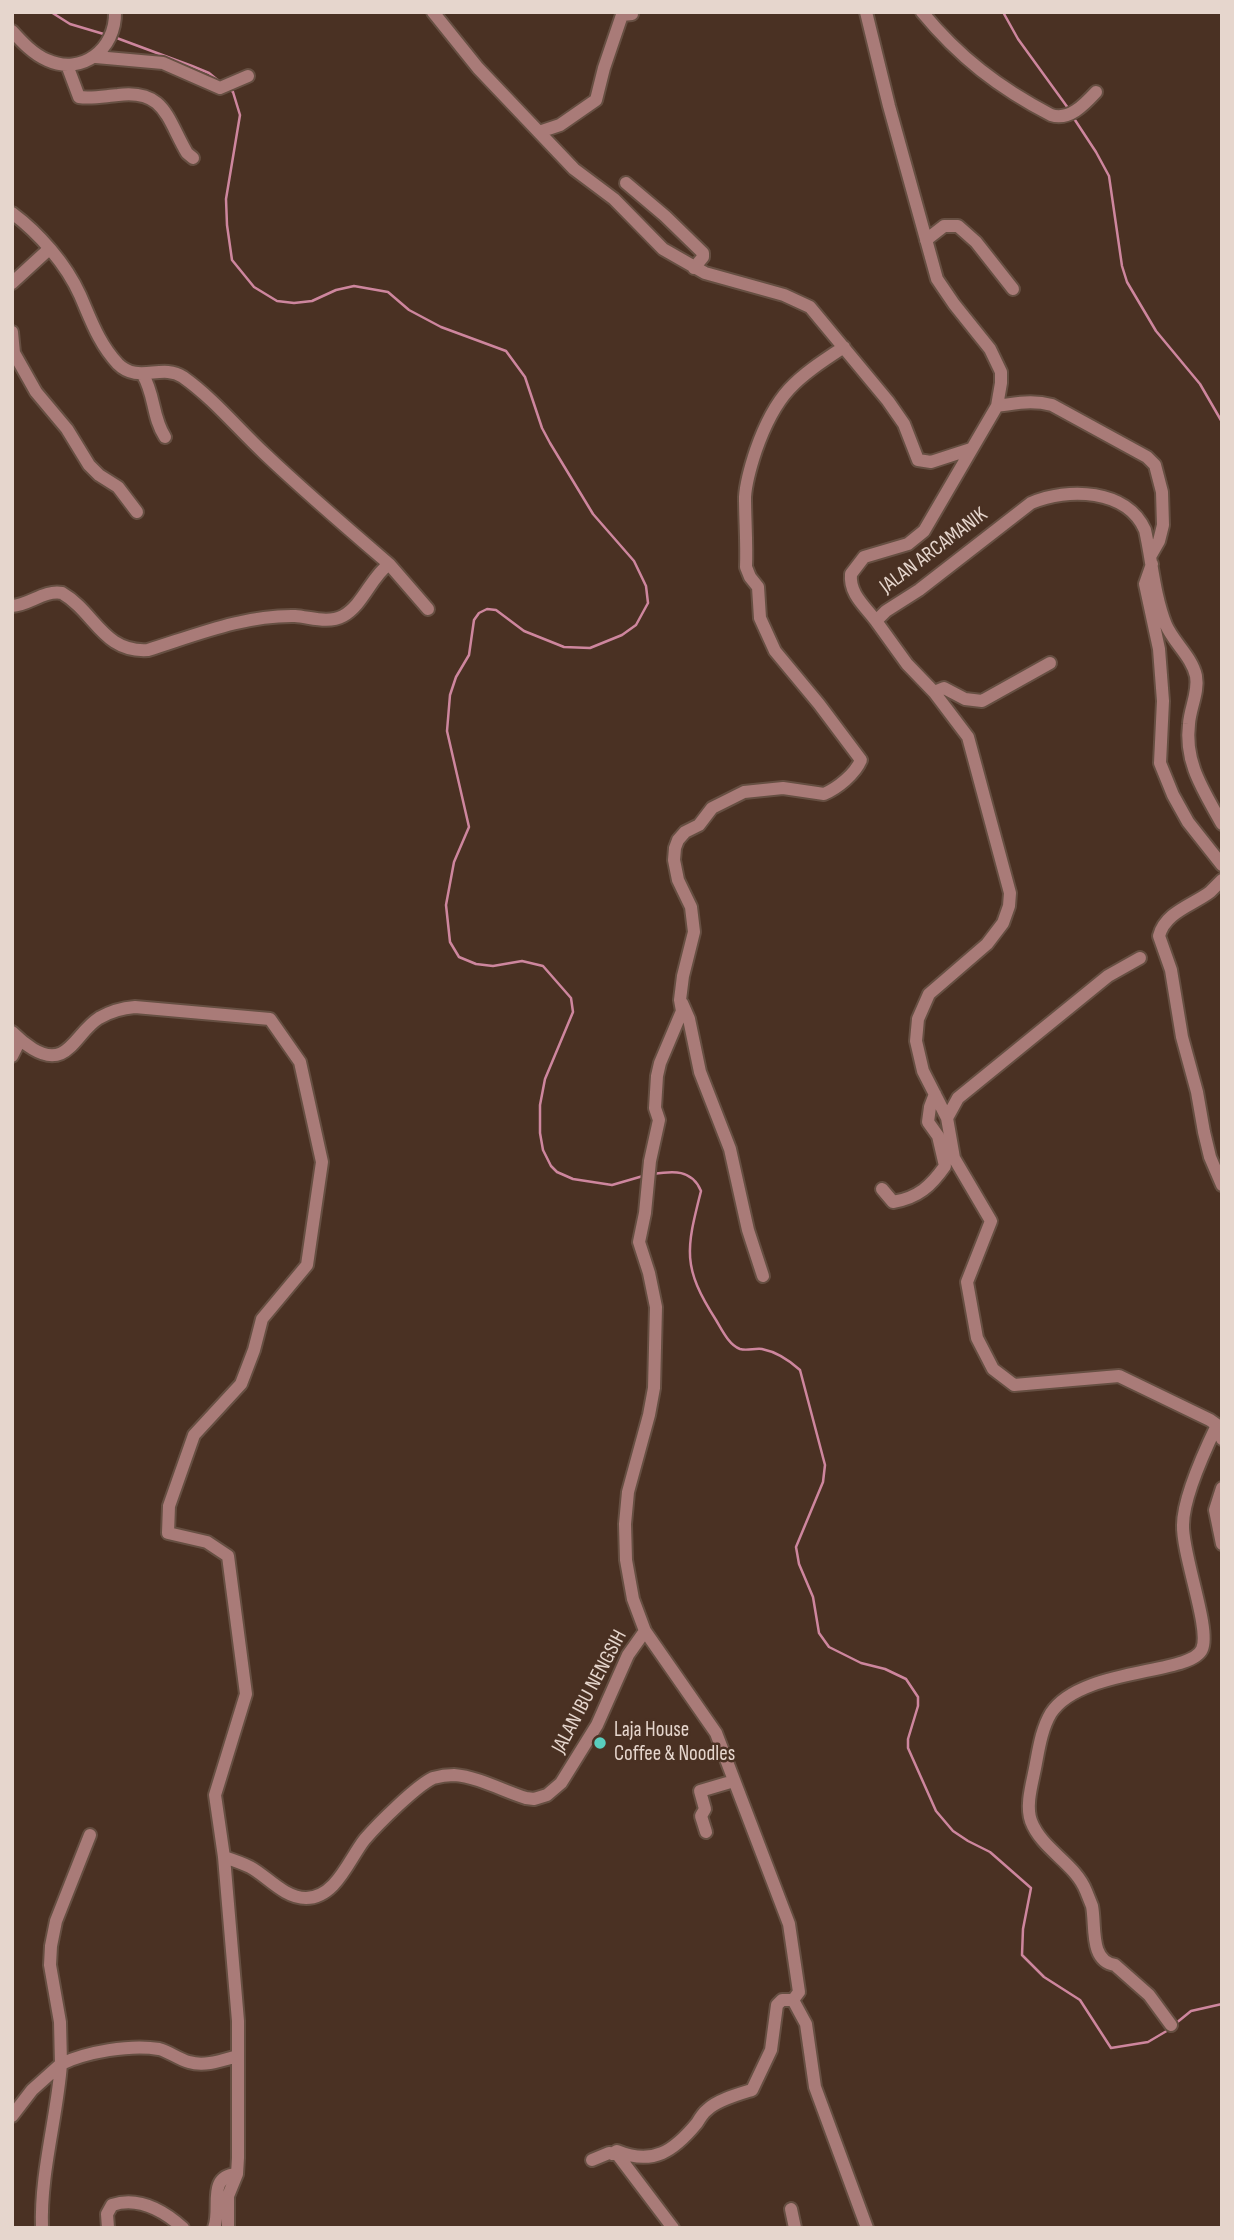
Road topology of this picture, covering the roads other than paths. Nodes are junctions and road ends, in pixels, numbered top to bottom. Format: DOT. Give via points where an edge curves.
graph roads {
  1 [pos="115,12"];
  2 [pos="433,12"];
  3 [pos="866,12"];
  4 [pos="922,12"];
  5 [pos="632,14"];
  6 [pos="12,31"];
  7 [pos="96,57"];
  8 [pos="67,65"];
  9 [pos="248,76"];
  10 [pos="1096,92"];
  11 [pos="539,132"];
  12 [pos="193,158"];
  13 [pos="626,183"];
  14 [pos="12,213"];
  15 [pos="926,240"];
  16 [pos="48,250"];
  17 [pos="694,268"];
  18 [pos="12,283"];
  19 [pos="1013,289"];
  20 [pos="12,332"];
  21 [pos="844,347"];
  22 [pos="143,375"];
  23 [pos="997,407"];
  24 [pos="165,437"];
  25 [pos="971,449"];
  26 [pos="137,512"];
  27 [pos="1152,559"];
  28 [pos="389,564"];
  29 [pos="12,606"];
  30 [pos="428,609"];
  31 [pos="876,621"];
  32 [pos="1050,663"];
  33 [pos="934,692"];
  34 [pos="1222,824"];
  35 [pos="1222,864"];
  36 [pos="1222,880"];
  37 [pos="1140,958"];
  38 [pos="680,1000"];
  39 [pos="16,1036"];
  40 [pos="12,1056"];
  41 [pos="935,1094"];
  42 [pos="947,1118"];
  43 [pos="1222,1185"];
  44 [pos="882,1189"];
  45 [pos="763,1276"];
  46 [pos="1217,1425"];
  47 [pos="1222,1439"];
  48 [pos="1222,1488"];
  49 [pos="1222,1544"];
  50 [pos="645,1631"];
  51 [pos="734,1781"];
  52 [pos="706,1832"];
  53 [pos="90,1835"];
  54 [pos="224,1857"];
  55 [pos="793,2000"];
  56 [pos="1171,2025"];
  57 [pos="238,2056"];
  58 [pos="61,2064"];
  59 [pos="12,2116"];
  60 [pos="612,2154"];
  61 [pos="592,2160"];
  62 [pos="237,2174"];
  63 [pos="791,2209"];
  64 [pos="42,2228"];
  65 [pos="108,2228"];
  66 [pos="183,2228"];
  67 [pos="214,2228"];
  68 [pos="228,2228"];
  69 [pos="673,2228"];
  70 [pos="795,2228"];
  71 [pos="867,2228"];
  1 -- 7 [label="street" via="114,29"];
  2 -- 11 [label="street"];
  3 -- 15 [label="street, JALAN ARCAMANIK"];
  4 -- 10 [label="street" via="974,66 1051,115 1074,112"];
  5 -- 11 [label="street" via="622,15 596,100 560,125"];
  6 -- 8 [label="street" via="36,54"];
  7 -- 8 [label="street"];
  7 -- 9 [label="street" via="163,62 220,88"];
  8 -- 12 [label="street" via="79,97 131,93 159,103"];
  11 -- 17 [label="street" via="663,249"];
  13 -- 17 [label="street" via="702,253"];
  14 -- 16 [label="street"];
  15 -- 19 [label="street" via="944,226 958,226"];
  15 -- 23 [label="street, JALAN ARCAMANIK" via="944,291 997,361 1001,383"];
  16 -- 18 [label="street"];
  16 -- 22 [label="street" via="73,281 92,327 110,355 125,370"];
  17 -- 21 [label="street" via="797,299 810,307"];
  20 -- 26 [label="street" via="14,353 36,392 89,466 118,487"];
  21 -- 25 [label="street" via="892,407 918,460 931,462"];
  21 -- 38 [label="street" via="789,387 767,422 747,484 746,567 758,587 760,618 775,651 861,760 844,781 824,794 783,788 729,798 678,840 674,860 691,906 694,932"];
  22 -- 24 [label="street"];
  22 -- 28 [label="street" via="168,371 191,383"];
  23 -- 25 [label="street, JALAN ARCAMANIK"];
  23 -- 27 [label="street" via="1026,402 1052,405 1152,461 1161,480 1163,509"];
  25 -- 31 [label="street, JALAN ARCAMANIK" via="924,531 908,544 864,557 854,567 852,587"];
  27 -- 31 [label="street, JALAN ARCAMANIK" via="1141,521 1128,506 1081,494 1052,496 1020,510"];
  27 -- 34 [label="street, JALAN ARCAMANIK" via="1166,625 1195,674 1188,731 1193,771"];
  27 -- 35 [label="street" via="1145,584 1159,649 1163,701 1160,762 1188,822"];
  28 -- 29 [label="street" via="343,616 232,624 148,650 125,648 112,641 62,593"];
  28 -- 30 [label="street"];
  31 -- 33 [label="street"];
  32 -- 33 [label="street" via="982,701 965,699 944,688"];
  33 -- 41 [label="street" via="968,737 1010,893 1003,923 987,944 929,994 918,1019 916,1041 923,1071"];
  36 -- 43 [label="street" via="1171,917 1158,936 1171,970 1210,1157"];
  37 -- 42 [label="street" via="1108,976 958,1098"];
  38 -- 45 [label="street" via="689,1019 700,1072 730,1149"];
  38 -- 50 [label="street" via="681,1016 658,1070 655,1108 659,1120 639,1242 656,1307 654,1388 628,1492 625,1524 629,1583"];
  39 -- 40 [label="street"];
  39 -- 54 [label="street" via="43,1055 58,1056 97,1019 117,1009 270,1019 300,1062 322,1162 307,1265 262,1320 241,1384 194,1435 169,1506 168,1534 207,1542 229,1556 246,1694 215,1796"];
  41 -- 42 [label="street"];
  41 -- 44 [label="street" via="928,1122 938,1136 945,1166 914,1197 892,1202"];
  42 -- 46 [label="street" via="954,1158 991,1221 967,1282 977,1338 993,1369 1014,1385 1119,1376"];
  46 -- 47 [label="street"];
  46 -- 56 [label="street" via="1182,1523 1203,1625 1201,1652 1177,1665 1104,1680 1060,1702 1045,1725 1030,1796 1032,1823 1082,1880 1091,1905 1097,1952 1149,1994"];
  48 -- 49 [label="street" via="1215,1510"];
  50 -- 51 [label="street" via="716,1733"];
  50 -- 54 [label="street, JALAN IBU NENGSIH" via="628,1655 585,1747 561,1783 547,1795 526,1798 455,1775 435,1777 364,1841 334,1883 312,1897 292,1894"];
  51 -- 52 [label="street" via="700,1791"];
  51 -- 55 [label="street" via="789,1924 799,1992"];
  53 -- 58 [label="street" via="56,1921 51,1946 61,2022"];
  54 -- 57 [label="street"];
  55 -- 60 [label="street" via="777,2005 771,2050 752,2090 709,2107 667,2151 639,2158 617,2151"];
  55 -- 71 [label="street" via="806,2024 815,2087"];
  57 -- 58 [label="street" via="200,2064 159,2049 134,2047 75,2057"];
  57 -- 62 [label="street"];
  58 -- 59 [label="street"];
  58 -- 64 [label="street"];
  60 -- 61 [label="street"];
  60 -- 69 [label="street" via="630,2168"];
  62 -- 67 [label="street" via="219,2182"];
  62 -- 68 [label="street" via="228,2196"];
  63 -- 70 [label="street"];
  65 -- 66 [label="street" via="112,2205 134,2201 168,2215"];
}
